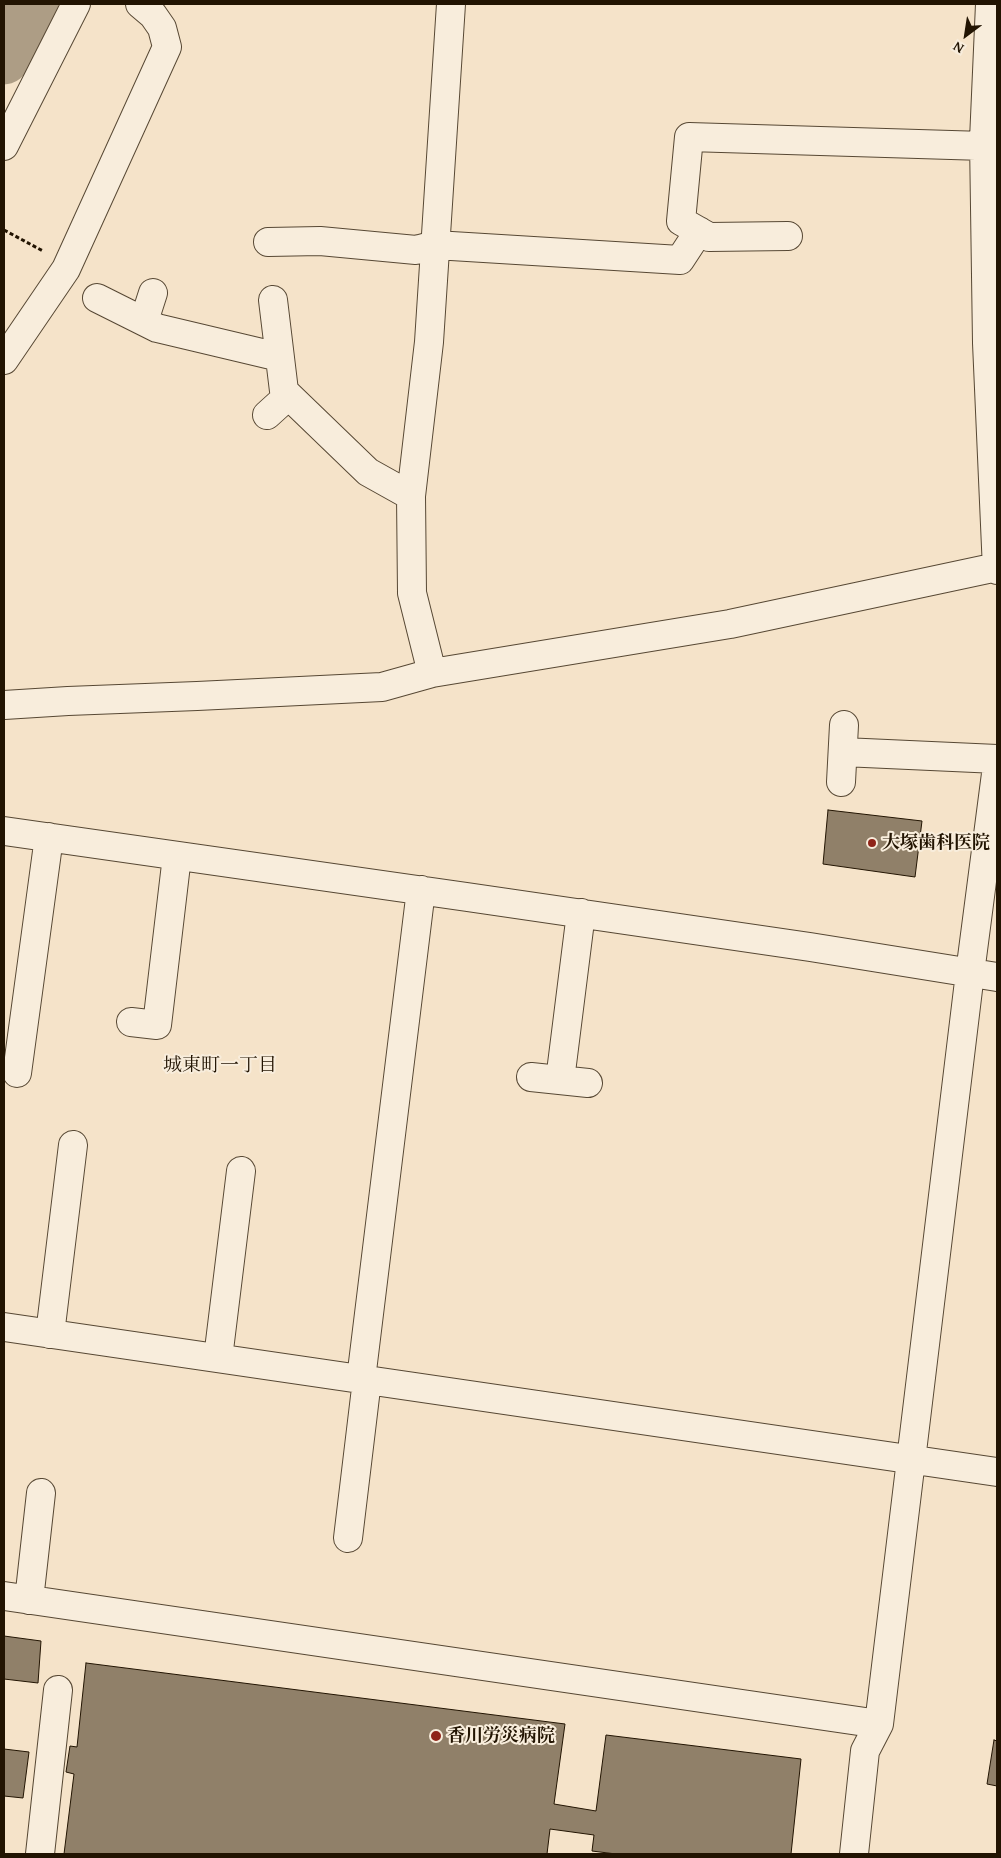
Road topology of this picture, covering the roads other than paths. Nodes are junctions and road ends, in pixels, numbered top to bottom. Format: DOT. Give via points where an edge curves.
graph roads {
  1 [pos="76,4"];
  2 [pos="140,4"];
  3 [pos="451,4"];
  4 [pos="990,4"];
  5 [pos="4,146"];
  6 [pos="984,146"];
  7 [pos="699,231"];
  8 [pos="788,236"];
  9 [pos="268,242"];
  10 [pos="435,245"];
  11 [pos="153,293"];
  12 [pos="97,298"];
  13 [pos="273,300"];
  14 [pos="144,321"];
  15 [pos="279,357"];
  16 [pos="4,360"];
  17 [pos="288,396"];
  18 [pos="267,415"];
  19 [pos="411,496"];
  20 [pos="997,568"];
  21 [pos="432,673"];
  22 [pos="4,705"];
  23 [pos="844,725"];
  24 [pos="843,752"];
  25 [pos="997,759"];
  26 [pos="997,766"];
  27 [pos="841,782"];
  28 [pos="4,831"];
  29 [pos="49,837"];
  30 [pos="177,856"];
  31 [pos="421,890"];
  32 [pos="581,913"];
  33 [pos="970,973"];
  34 [pos="997,977"];
  35 [pos="132,1022"];
  36 [pos="17,1074"];
  37 [pos="531,1077"];
  38 [pos="560,1080"];
  39 [pos="588,1083"];
  40 [pos="74,1145"];
  41 [pos="241,1171"];
  42 [pos="4,1327"];
  43 [pos="50,1334"];
  44 [pos="218,1358"];
  45 [pos="364,1380"];
  46 [pos="912,1460"];
  47 [pos="997,1472"];
  48 [pos="41,1493"];
  49 [pos="348,1538"];
  50 [pos="16,1598"];
  51 [pos="58,1690"];
  52 [pos="879,1724"];
  53 [pos="40,1854"];
  54 [pos="854,1854"];
  1 -- 5 [label="street"];
  2 -- 16 [label="street" via="162,28 167,47 68,266"];
  3 -- 10 [label="street"];
  4 -- 6 [label="street"];
  6 -- 7 [label="street" via="689,137 681,221"];
  6 -- 20 [label="street" via="987,343"];
  7 -- 8 [label="street" via="709,237"];
  7 -- 10 [label="street" via="680,260"];
  9 -- 10 [label="street" via="320,241 416,250"];
  10 -- 19 [label="street" via="429,342"];
  11 -- 14 [label="street"];
  12 -- 14 [label="street"];
  13 -- 15 [label="street"];
  14 -- 15 [label="street" via="157,328"];
  15 -- 17 [label="street" via="284,391"];
  17 -- 18 [label="street"];
  17 -- 19 [label="street" via="368,472"];
  19 -- 21 [label="street" via="412,593"];
  20 -- 21 [label="street" via="730,624"];
  21 -- 22 [label="street" via="382,686"];
  23 -- 24 [label="street"];
  24 -- 25 [label="street"];
  24 -- 27 [label="street"];
  26 -- 33 [label="street"];
  28 -- 29 [label="street"];
  29 -- 30 [label="street"];
  29 -- 36 [label="street"];
  30 -- 31 [label="street"];
  30 -- 35 [label="street" via="157,1025"];
  31 -- 32 [label="street"];
  31 -- 45 [label="street"];
  32 -- 33 [label="street"];
  32 -- 38 [label="street"];
  33 -- 34 [label="street"];
  33 -- 46 [label="street"];
  37 -- 38 [label="street"];
  38 -- 39 [label="street"];
  40 -- 43 [label="street"];
  41 -- 44 [label="street"];
  42 -- 43 [label="street"];
  43 -- 44 [label="street"];
  44 -- 45 [label="street"];
  45 -- 46 [label="street"];
  45 -- 49 [label="street"];
  46 -- 47 [label="street"];
  46 -- 52 [label="street"];
  48 -- 50 [label="street"];
  50 -- 52 [label="street"];
  51 -- 53 [label="street"];
  52 -- 54 [label="street" via="865,1752"];
}
